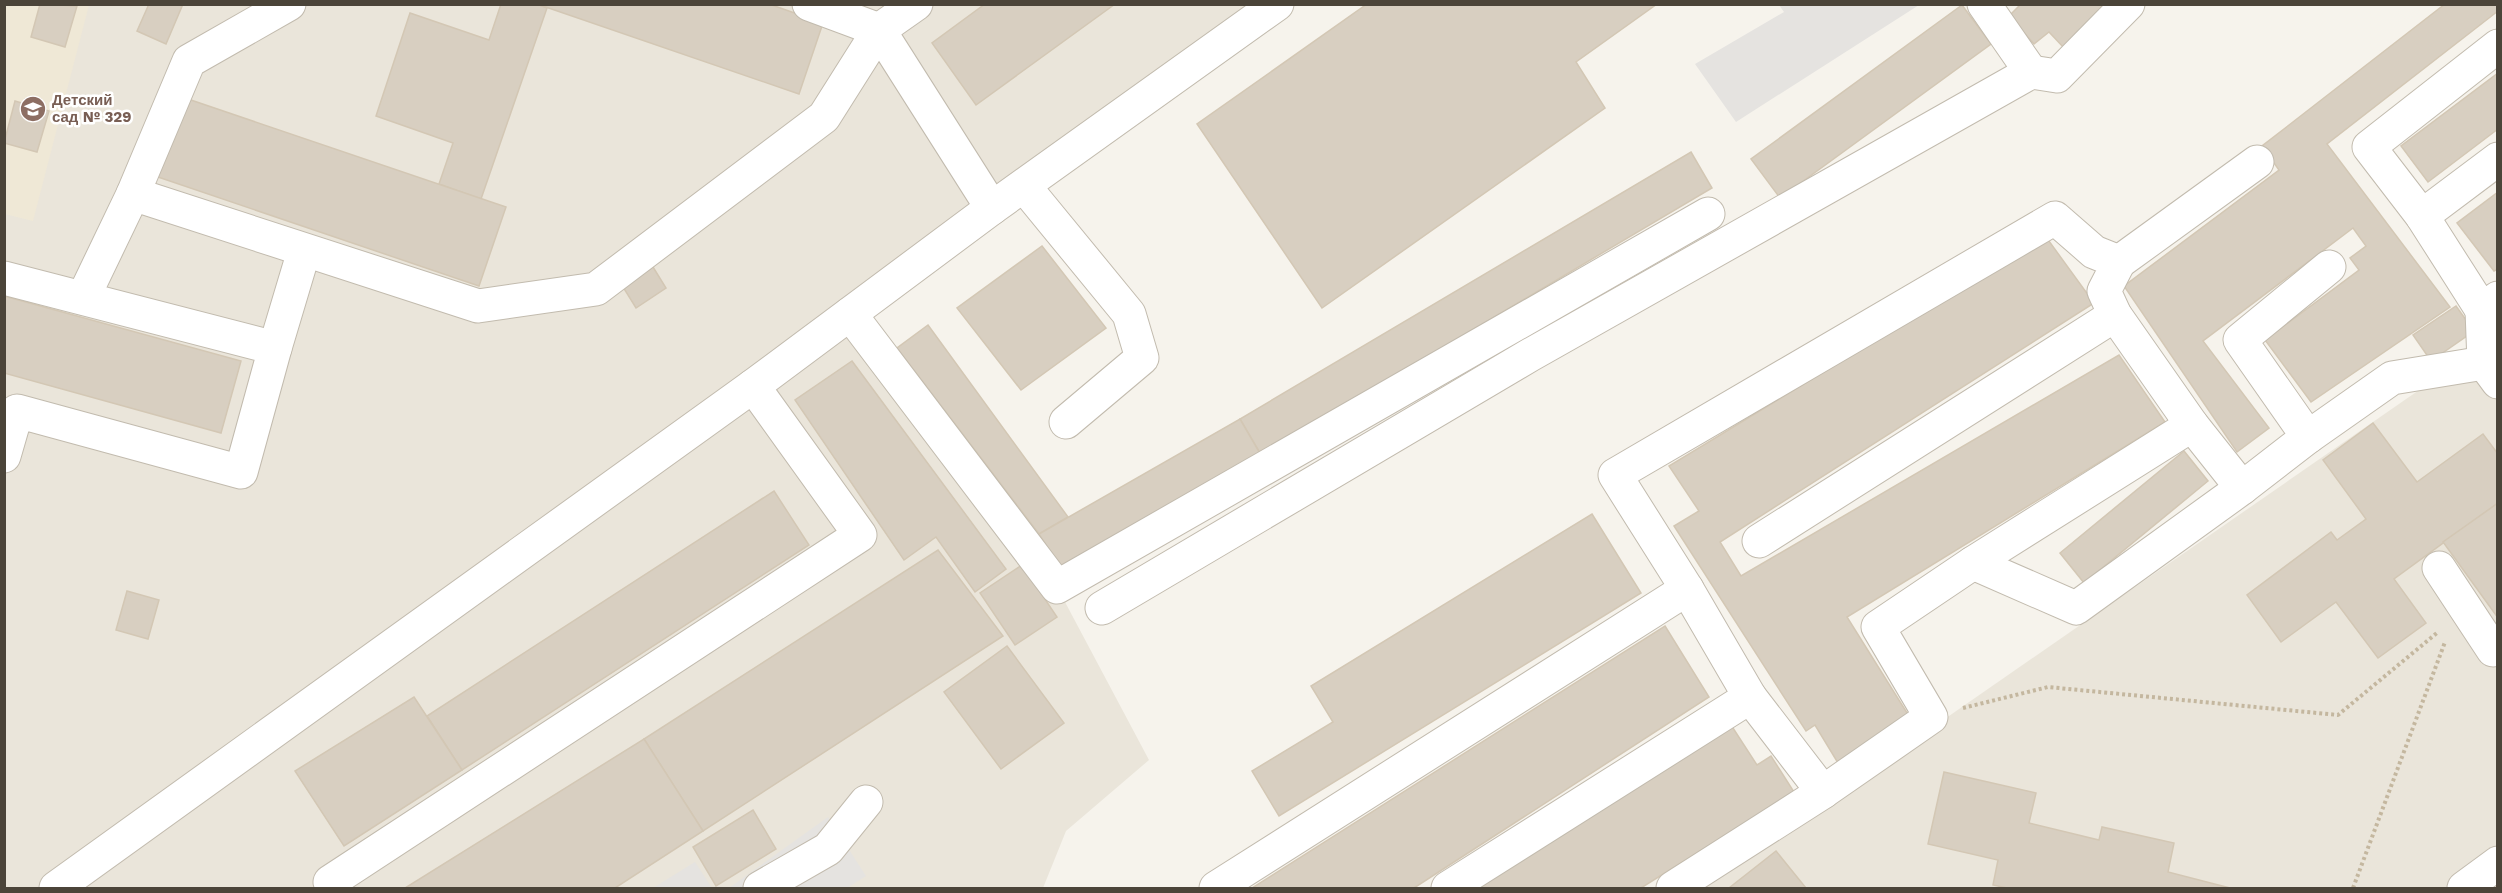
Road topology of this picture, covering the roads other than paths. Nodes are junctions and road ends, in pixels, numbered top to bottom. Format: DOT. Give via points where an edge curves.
graph roads {
  1 [pos="289,4"];
  2 [pos="809,4"];
  3 [pos="916,4"];
  4 [pos="1277,4"];
  5 [pos="1984,4"];
  6 [pos="2128,4"];
  7 [pos="879,30"];
  8 [pos="2498,46"];
  9 [pos="2031,72"];
  10 [pos="2498,159"];
  11 [pos="2257,162"];
  12 [pos="1024,186"];
  13 [pos="133,194"];
  14 [pos="992,208"];
  15 [pos="1707,214"];
  16 [pos="2422,216"];
  17 [pos="304,251"];
  18 [pos="2119,262"];
  19 [pos="2329,267"];
  20 [pos="4,278"];
  21 [pos="83,298"];
  22 [pos="2490,304"];
  23 [pos="850,314"];
  24 [pos="2115,315"];
  25 [pos="275,348"];
  26 [pos="2491,373"];
  27 [pos="753,386"];
  28 [pos="1066,422"];
  29 [pos="2192,425"];
  30 [pos="2308,437"];
  31 [pos="4,456"];
  32 [pos="2242,488"];
  33 [pos="1759,541"];
  34 [pos="1973,563"];
  35 [pos="2439,568"];
  36 [pos="1687,589"];
  37 [pos="1102,608"];
  38 [pos="2496,652"];
  39 [pos="1750,697"];
  40 [pos="1823,792"];
  41 [pos="866,802"];
  42 [pos="2498,864"];
  43 [pos="330,882"];
  44 [pos="56,888"];
  45 [pos="760,888"];
  46 [pos="1216,888"];
  47 [pos="1448,888"];
  48 [pos="1673,888"];
  49 [pos="2464,888"];
  1 -- 13 [label="street" via="189,61"];
  2 -- 7 [label="street"];
  3 -- 7 [label="street"];
  4 -- 12 [label="street"];
  5 -- 9 [label="street"];
  6 -- 9 [label="street" via="2057,76"];
  7 -- 14 [label="street"];
  7 -- 17 [label="street" via="824,117 596,289 478,306"];
  8 -- 16 [label="street" via="2369,147"];
  9 -- 37 [label="street" via="1540,349"];
  10 -- 16 [label="street"];
  11 -- 18 [label="street"];
  12 -- 14 [label="street"];
  12 -- 28 [label="street" via="1129,314 1142,358"];
  13 -- 17 [label="street"];
  13 -- 21 [label="street"];
  14 -- 23 [label="street"];
  15 -- 23 [label="street" via="1057,587"];
  16 -- 22 [label="street"];
  17 -- 25 [label="street"];
  18 -- 24 [label="street" via="2104,291"];
  18 -- 36 [label="street" via="2094,252 2055,218 1615,475"];
  19 -- 30 [label="street" via="2240,340"];
  20 -- 21 [label="street"];
  21 -- 25 [label="street"];
  22 -- 26 [label="street"];
  23 -- 27 [label="street"];
  24 -- 29 [label="street"];
  24 -- 33 [label="street"];
  25 -- 31 [label="street" via="240,472 17,411"];
  26 -- 30 [label="street" via="2392,378"];
  27 -- 43 [label="street" via="860,536"];
  27 -- 44 [label="street"];
  29 -- 32 [label="street"];
  29 -- 34 [label="street"];
  30 -- 32 [label="street"];
  32 -- 34 [label="street" via="2076,608"];
  34 -- 40 [label="street" via="1878,627 1931,717"];
  35 -- 38 [label="street" via="2456,610"];
  36 -- 39 [label="street"];
  36 -- 46 [label="street"];
  39 -- 40 [label="street"];
  39 -- 47 [label="street"];
  40 -- 48 [label="street"];
  41 -- 45 [label="street" via="828,849"];
  42 -- 49 [label="street"];
}
